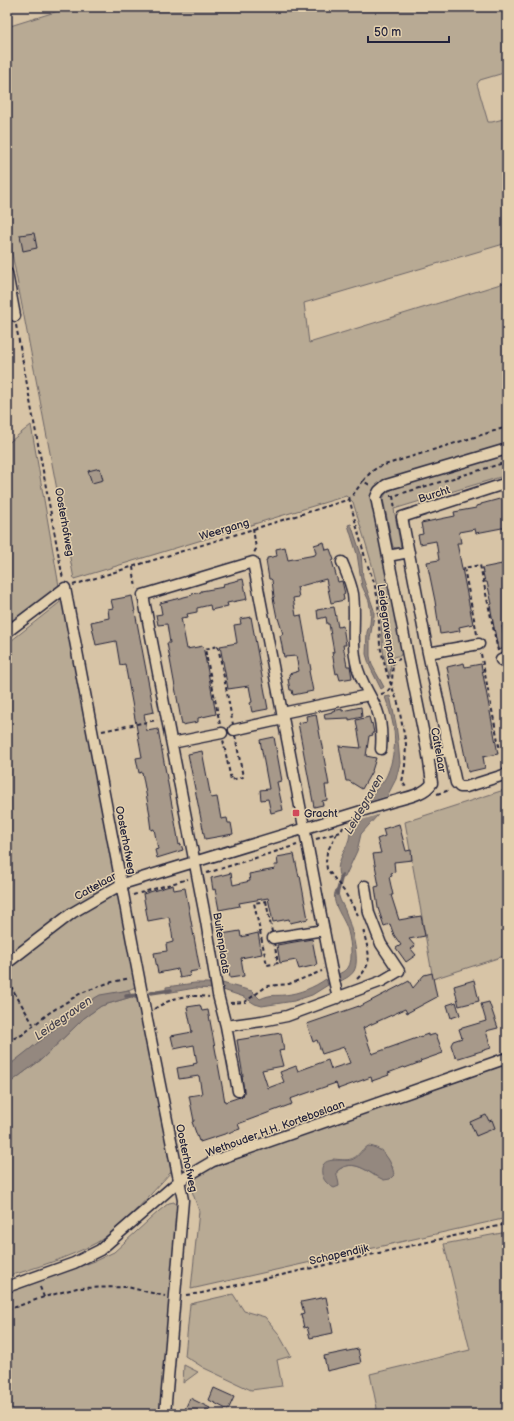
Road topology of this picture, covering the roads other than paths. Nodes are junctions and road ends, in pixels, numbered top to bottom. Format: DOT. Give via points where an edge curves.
graph roads {
  1 [pos="7,273"];
  2 [pos="8,289"];
  3 [pos="15,316"];
  4 [pos="507,449"];
  5 [pos="507,484"];
  6 [pos="409,552"];
  7 [pos="388,556"];
  8 [pos="342,562"];
  9 [pos="7,632"];
  10 [pos="479,644"];
  11 [pos="428,653"];
  12 [pos="369,695"];
  13 [pos="282,716"];
  14 [pos="234,730"];
  15 [pos="222,733"];
  16 [pos="172,743"];
  17 [pos="381,749"];
  18 [pos="449,751"];
  19 [pos="428,755"];
  20 [pos="507,774"];
  21 [pos="304,829"];
  22 [pos="194,863"];
  23 [pos="122,884"];
  24 [pos="365,886"];
  25 [pos="324,930"];
  26 [pos="274,938"];
  27 [pos="7,963"];
  28 [pos="338,998"];
  29 [pos="226,1026"];
  30 [pos="507,1058"];
  31 [pos="238,1091"];
  32 [pos="180,1181"];
  33 [pos="7,1287"];
  34 [pos="165,1414"];
  1 -- 2 [label="street"];
  2 -- 3 [label="street"];
  4 -- 7 [label="street, Cattelaar" via="386,485 378,491 376,497"];
  5 -- 6 [label="street, Burcht" via="402,516"];
  6 -- 7 [label="street"];
  6 -- 11 [label="street, Burcht"];
  7 -- 19 [label="street, Cattelaar"];
  8 -- 12 [label="street" via="353,594 353,644 356,663"];
  9 -- 23 [label="street, Oosterhofweg" via="65,588"];
  10 -- 11 [label="street"];
  11 -- 18 [label="street, Burcht"];
  12 -- 13 [label="street"];
  12 -- 17 [label="street" via="377,709 382,737"];
  13 -- 14 [label="street"];
  13 -- 16 [label="street" via="253,562 143,595"];
  13 -- 21 [label="street"];
  15 -- 16 [label="street"];
  16 -- 22 [label="street"];
  18 -- 19 [label="street"];
  18 -- 20 [label="street, Burcht" via="456,783 460,787"];
  19 -- 21 [label="street, Cattelaar" via="432,783 427,790"];
  21 -- 22 [label="street, Cattelaar"];
  21 -- 25 [label="street"];
  22 -- 23 [label="street, Cattelaar"];
  22 -- 29 [label="street, Buitenplaats"];
  23 -- 27 [label="street, Cattelaar" via="72,913"];
  23 -- 32 [label="street, Oosterhofweg" via="173,1157"];
  24 -- 28 [label="street" via="369,913 382,944 400,970 382,981"];
  25 -- 26 [label="street"];
  25 -- 28 [label="street"];
  28 -- 29 [label="street" via="287,1016"];
  29 -- 31 [label="street, Buitenplaats"];
  30 -- 32 [label="street, Wethouder H.H. Korteboslaan" via="213,1161"];
  32 -- 33 [label="street, Wethouder H.H. Korteboslaan" via="100,1250 74,1263"];
  32 -- 34 [label="street, Oosterhofweg" via="183,1212"];
}
